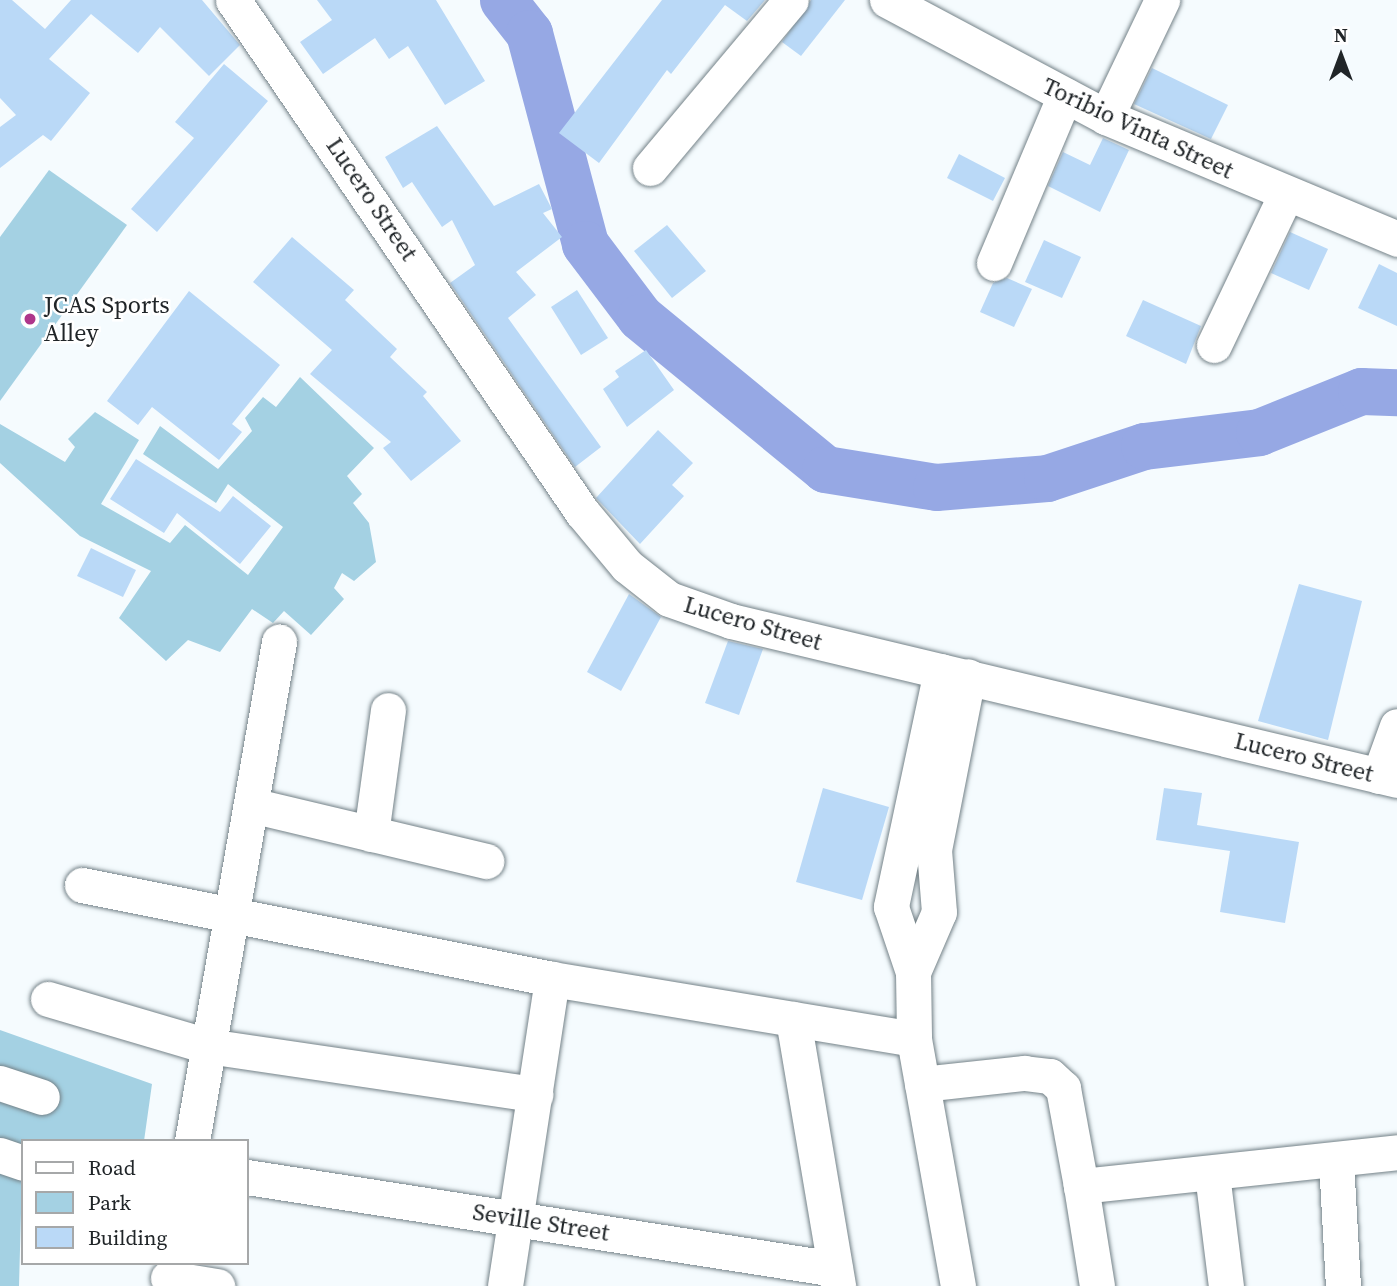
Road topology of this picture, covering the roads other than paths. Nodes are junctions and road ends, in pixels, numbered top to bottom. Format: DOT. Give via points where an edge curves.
graph roads {
  1 [pos="233,0"];
  2 [pos="791,0"];
  3 [pos="887,0"];
  4 [pos="1162,0"];
  5 [pos="1066,95"];
  6 [pos="1106,117"];
  7 [pos="650,168"];
  8 [pos="1285,196"];
  9 [pos="1397,239"];
  10 [pos="994,262"];
  11 [pos="1214,345"];
  12 [pos="279,642"];
  13 [pos="955,674"];
  14 [pos="388,710"];
  15 [pos="1397,726"];
  16 [pos="1388,778"];
  17 [pos="251,805"];
  18 [pos="370,834"];
  19 [pos="486,862"];
  20 [pos="897,877"];
  21 [pos="935,882"];
  22 [pos="82,884"];
  23 [pos="234,915"];
  24 [pos="913,972"];
  25 [pos="552,979"];
  26 [pos="48,999"];
  27 [pos="793,1019"];
  28 [pos="914,1040"];
  29 [pos="208,1046"];
  30 [pos="0,1083"];
  31 [pos="922,1084"];
  32 [pos="535,1094"];
  33 [pos="42,1097"];
  34 [pos="192,1139"];
  35 [pos="1397,1152"];
  36 [pos="0,1155"];
  37 [pos="1336,1161"];
  38 [pos="21,1162"];
  39 [pos="1212,1174"];
  40 [pos="248,1177"];
  41 [pos="1081,1186"];
  42 [pos="515,1218"];
  43 [pos="169,1276"];
  44 [pos="836,1277"];
  45 [pos="217,1286"];
  46 [pos="505,1286"];
  47 [pos="958,1286"];
  48 [pos="1097,1286"];
  49 [pos="1226,1286"];
  50 [pos="1343,1286"];
  1 -- 13 [label="street, Lucero Street" via="582,512 627,566 669,598 731,621"];
  2 -- 7 [label="street"];
  3 -- 5 [label="street, Toribio Vinta Street"];
  4 -- 6 [label="street"];
  5 -- 6 [label="street, Toribio Vinta Street"];
  5 -- 10 [label="street"];
  6 -- 8 [label="street, Toribio Vinta Street"];
  8 -- 9 [label="street, Toribio Vinta Street"];
  8 -- 11 [label="street"];
  12 -- 17 [label="street"];
  13 -- 16 [label="street, Lucero Street"];
  13 -- 20 [label="street"];
  13 -- 21 [label="street" via="934,849"];
  14 -- 18 [label="street"];
  15 -- 16 [label="street"];
  17 -- 18 [label="street"];
  17 -- 23 [label="street"];
  18 -- 19 [label="street"];
  20 -- 21 [label="street"];
  20 -- 24 [label="street" via="891,907"];
  21 -- 24 [label="street" via="939,912"];
  22 -- 23 [label="street"];
  23 -- 25 [label="street"];
  23 -- 29 [label="street"];
  24 -- 28 [label="street"];
  25 -- 27 [label="street"];
  25 -- 32 [label="street"];
  26 -- 29 [label="street"];
  27 -- 28 [label="street"];
  27 -- 44 [label="street"];
  28 -- 31 [label="street"];
  29 -- 32 [label="street"];
  29 -- 34 [label="street"];
  30 -- 33 [label="street"];
  31 -- 41 [label="street" via="1024,1073 1050,1076 1063,1088"];
  31 -- 47 [label="street"];
  32 -- 42 [label="street"];
  35 -- 37 [label="street"];
  36 -- 38 [label="street"];
  37 -- 39 [label="street"];
  37 -- 50 [label="street"];
  39 -- 41 [label="street"];
  39 -- 49 [label="street"];
  40 -- 42 [label="street, Seville Street"];
  41 -- 48 [label="street"];
  42 -- 44 [label="street, Seville Street"];
  42 -- 46 [label="street"];
  43 -- 45 [label="street"];
}
